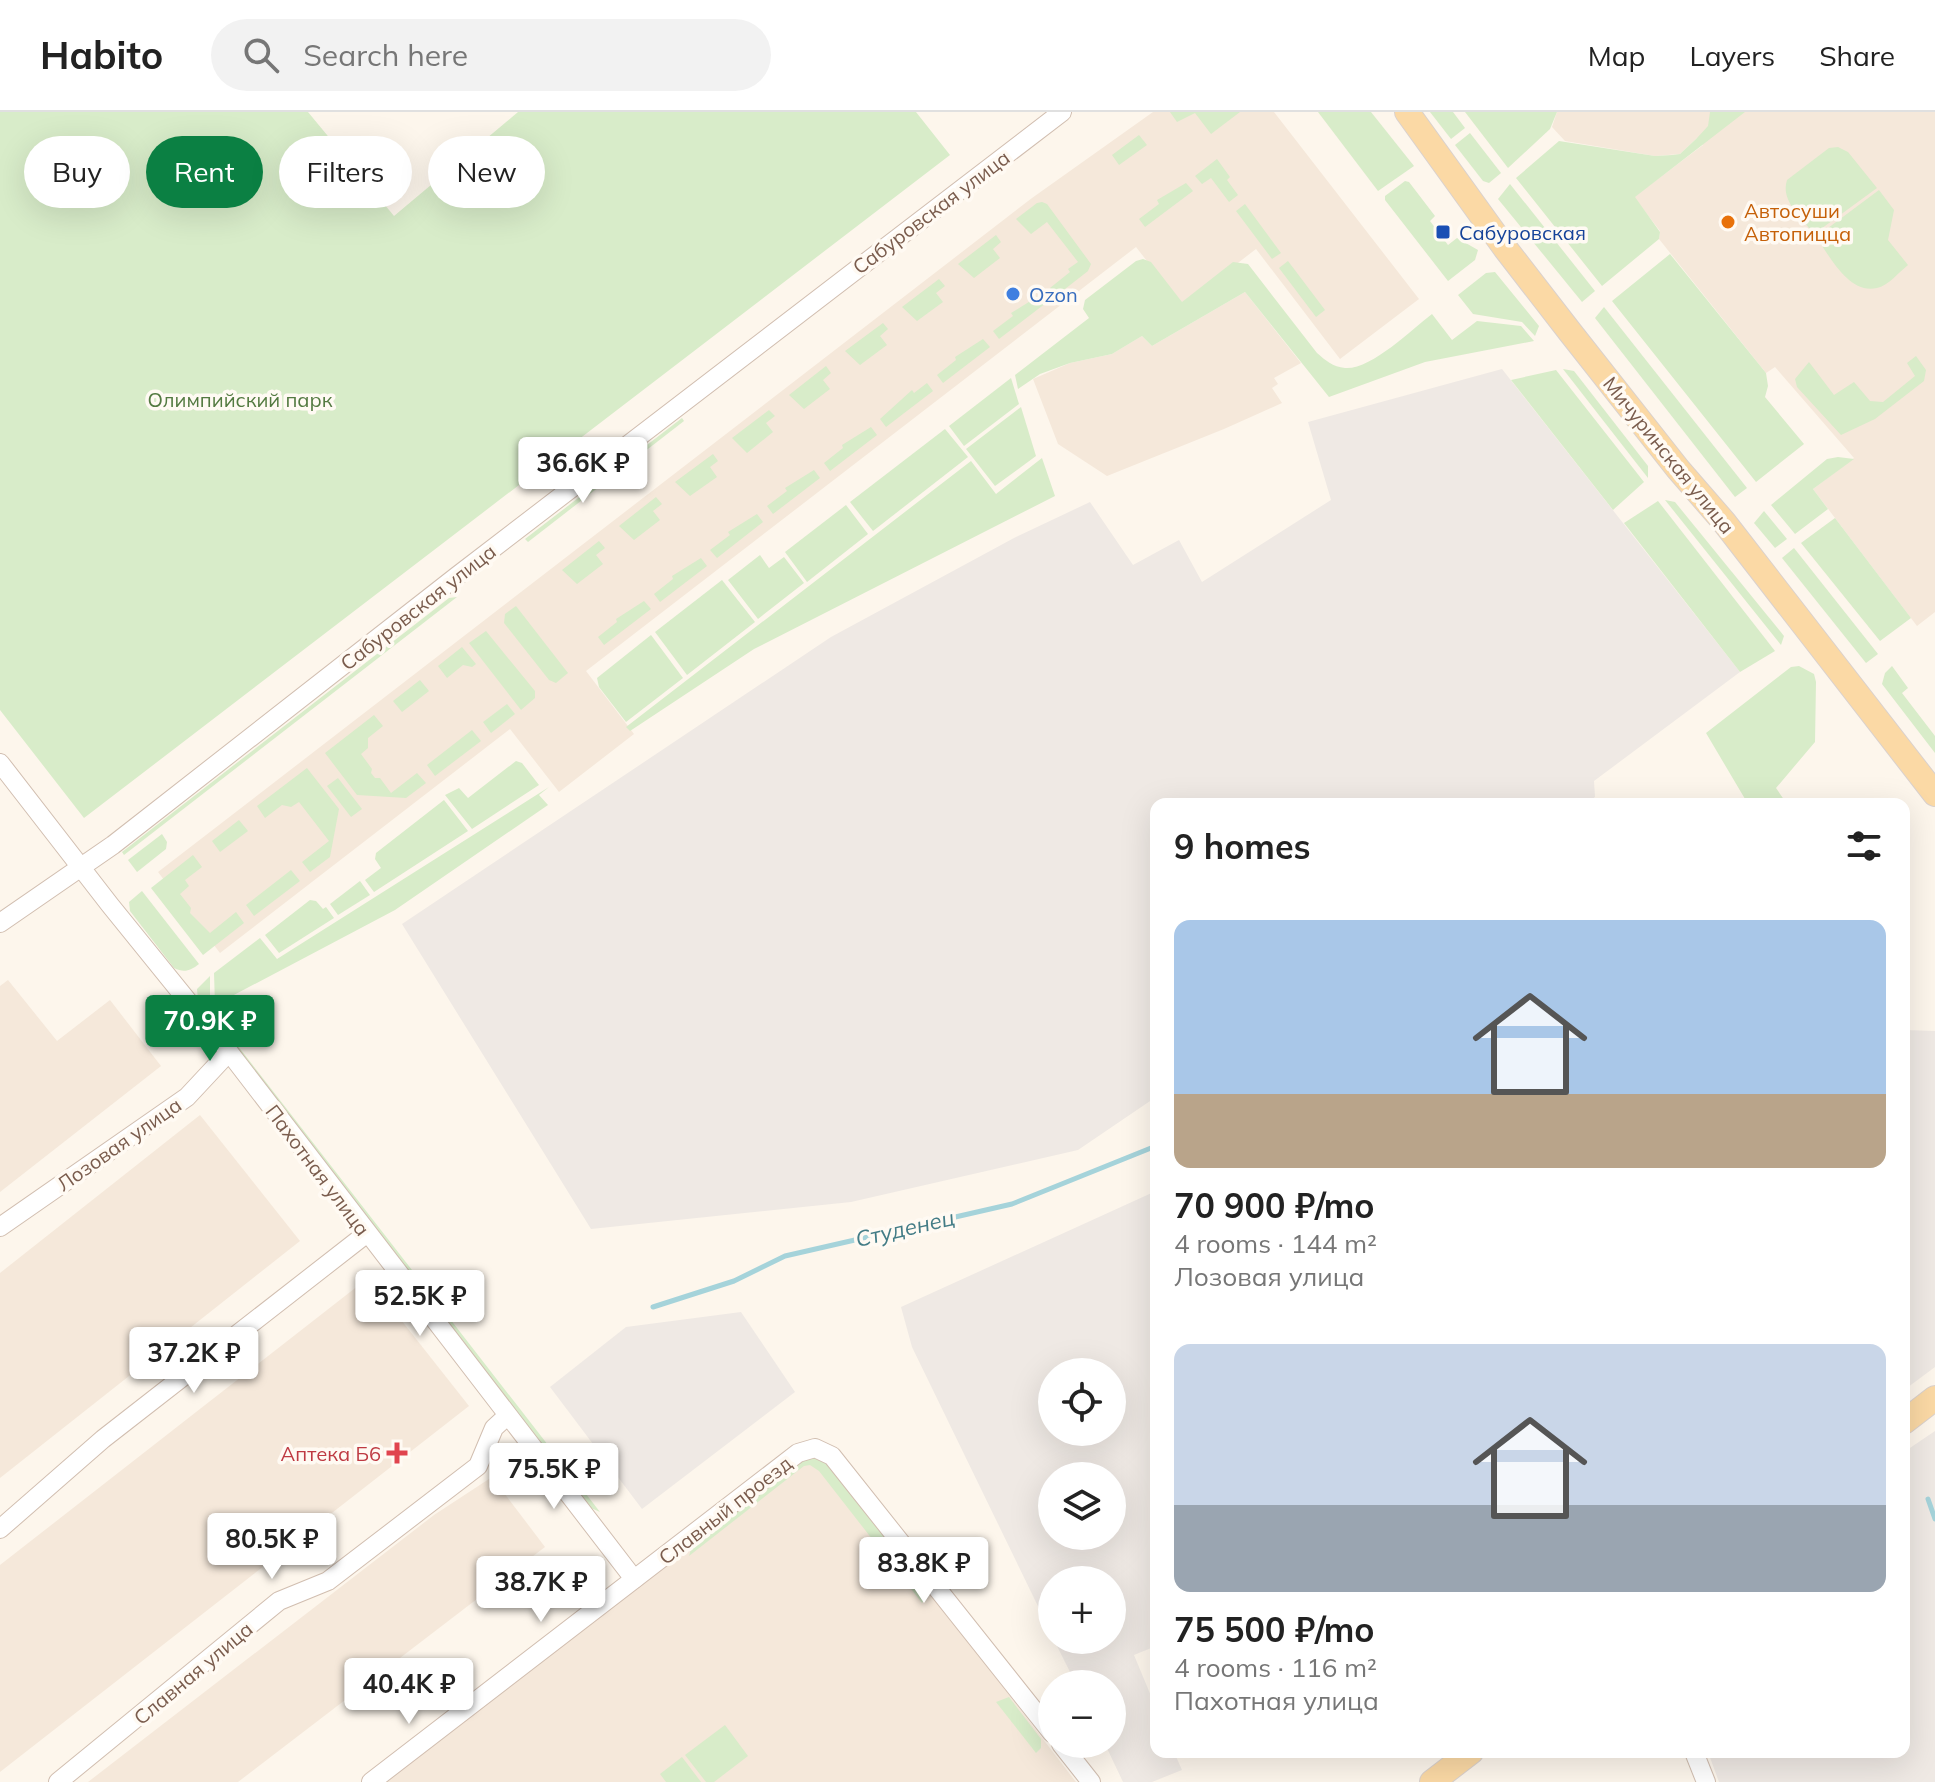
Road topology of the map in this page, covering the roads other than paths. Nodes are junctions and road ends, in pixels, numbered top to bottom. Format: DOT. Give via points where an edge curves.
graph roads {
  1 [pos="1062,112"];
  2 [pos="1407,112"];
  3 [pos="0,763"];
  4 [pos="1935,794"];
  5 [pos="82,869"];
  6 [pos="0,923"];
  7 [pos="229,1052"];
  8 [pos="0,1227"];
  9 [pos="366,1234"];
  10 [pos="1935,1398"];
  11 [pos="507,1416"];
  12 [pos="1910,1417"];
  13 [pos="0,1529"];
  14 [pos="634,1579"];
  15 [pos="1038,1715"];
  16 [pos="1072,1758"];
  17 [pos="1463,1758"];
  18 [pos="1696,1758"];
  19 [pos="58,1782"];
  20 [pos="371,1782"];
  21 [pos="1091,1782"];
  22 [pos="1432,1782"];
  23 [pos="1706,1782"];
  1 -- 5 [label="street, Сабуровская улица"];
  2 -- 4 [label="main road, Мичуринская улица" via="1570,332"];
  3 -- 5 [label="street, Пахотная улица"];
  5 -- 6 [label="street, Сабуровская улица"];
  5 -- 7 [label="street, Пахотная улица"];
  7 -- 8 [label="street, Лозовая улица" via="187,1097"];
  7 -- 9 [label="street, Пахотная улица"];
  9 -- 11 [label="street, Пахотная улица"];
  9 -- 13 [label="street" via="103,1439"];
  10 -- 12 [label="main road"];
  11 -- 14 [label="street, Пахотная улица"];
  11 -- 19 [label="street, Славная улица" via="494,1428 478,1466 328,1581 279,1601"];
  14 -- 15 [label="street, Славный проезд" via="798,1453 815,1448 832,1456"];
  14 -- 20 [label="street, Славный проезд"];
  16 -- 21 [label="street"];
  17 -- 22 [label="main road"];
  18 -- 23 [label="street"];
}
